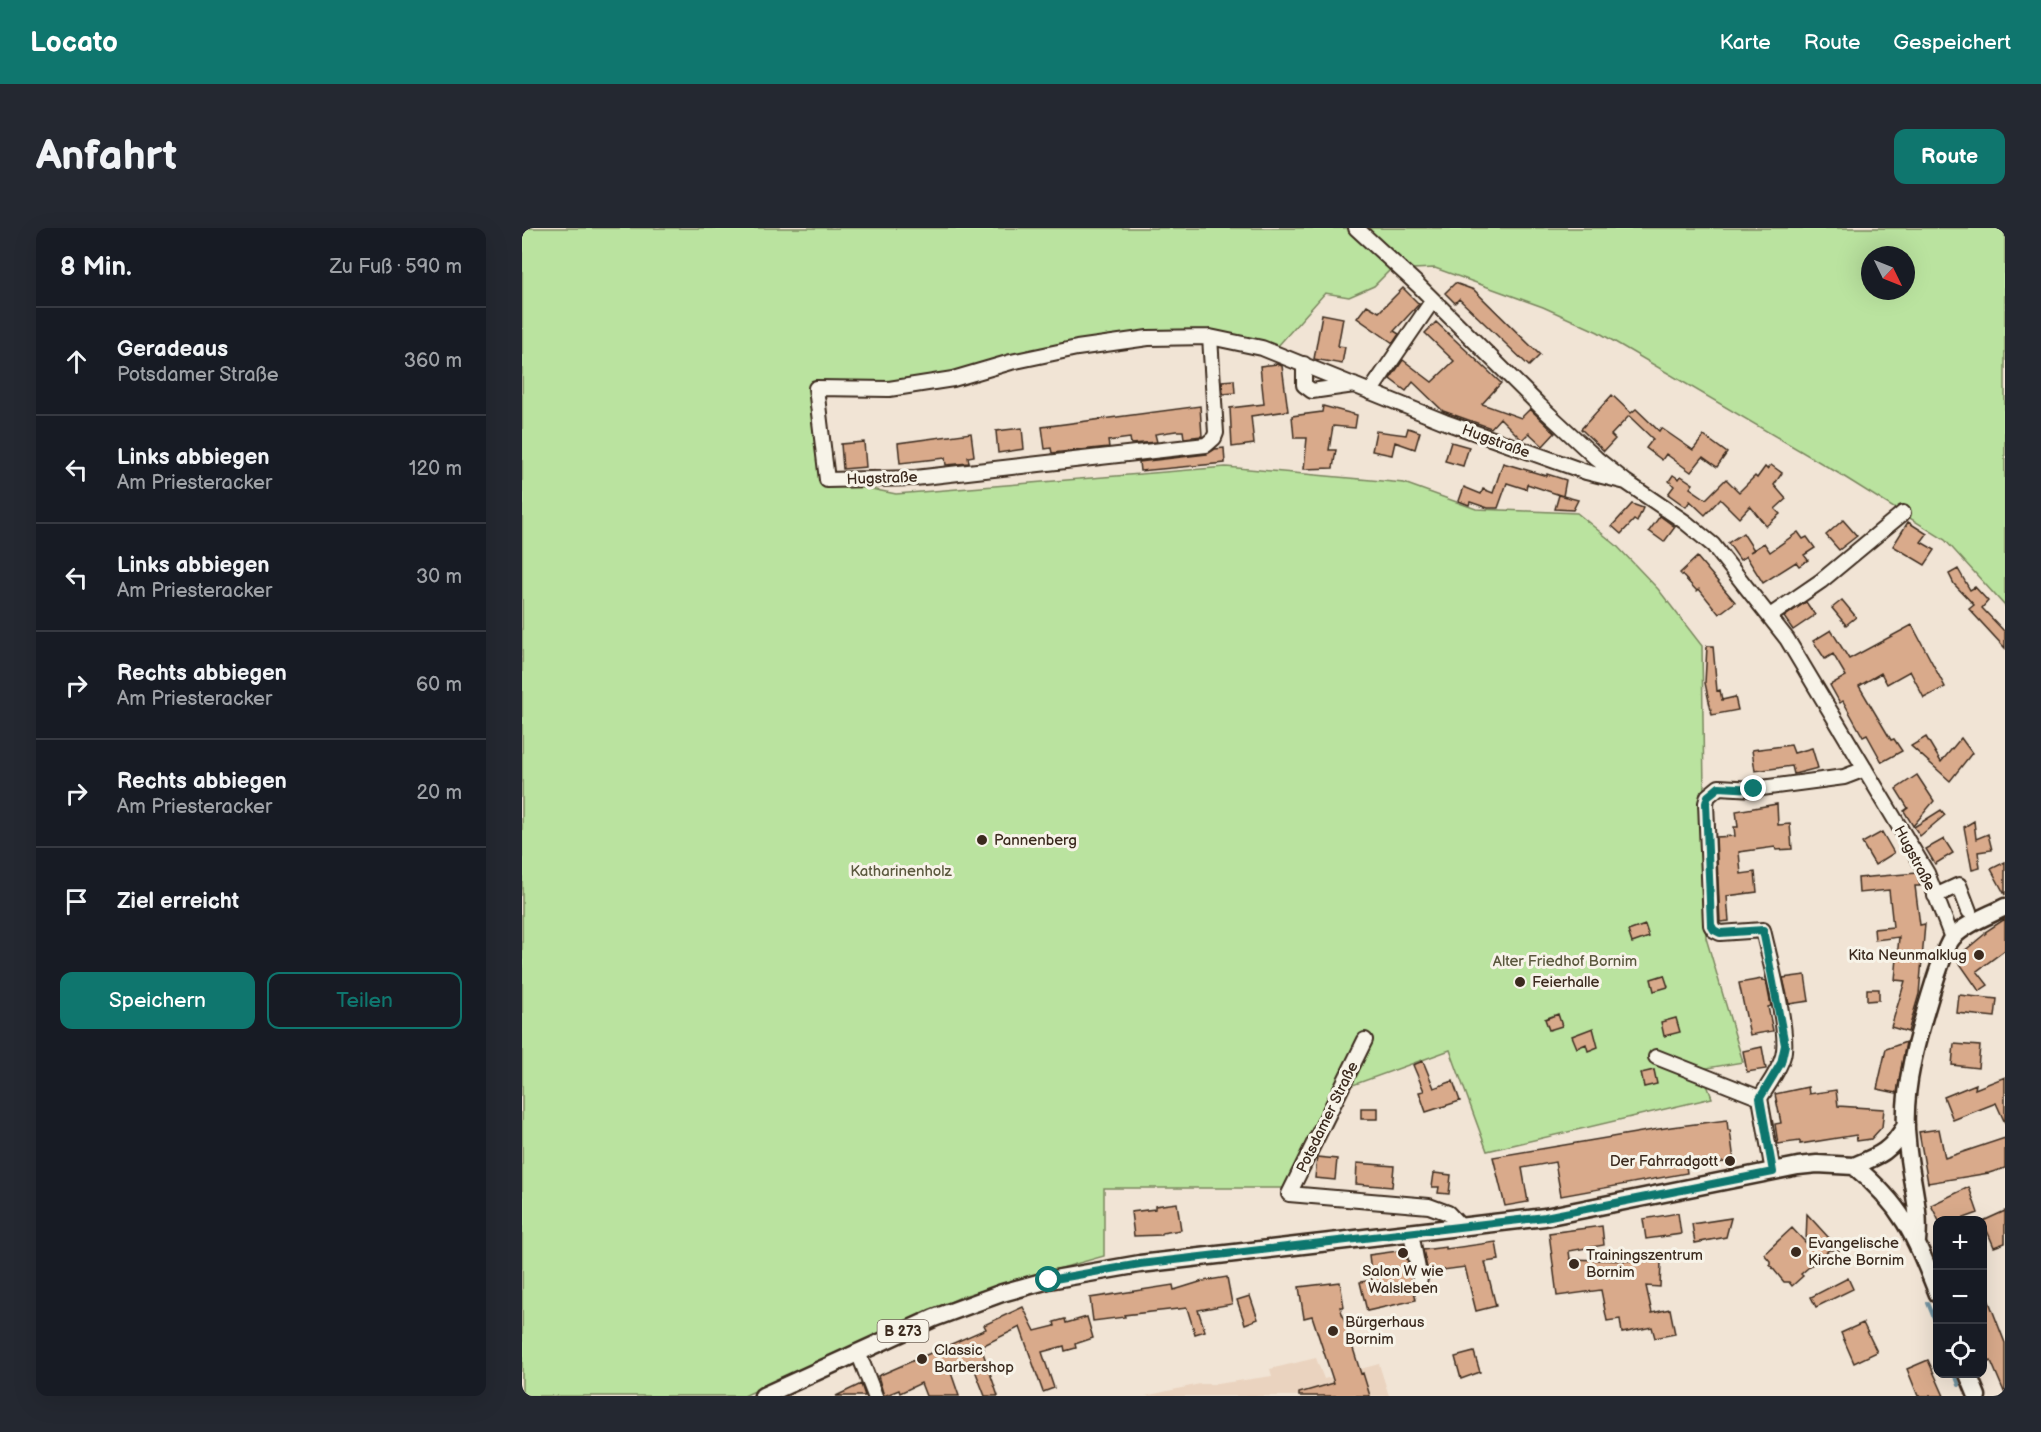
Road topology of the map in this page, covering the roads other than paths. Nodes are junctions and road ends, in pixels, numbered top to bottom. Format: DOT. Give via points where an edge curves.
graph roads {
  1 [pos="1356,228"];
  2 [pos="1433,300"];
  3 [pos="1210,337"];
  4 [pos="1304,364"];
  5 [pos="1354,385"];
  6 [pos="1370,392"];
  7 [pos="1626,482"];
  8 [pos="1903,513"];
  9 [pos="1770,616"];
  10 [pos="1865,769"];
  11 [pos="1935,896"];
  12 [pos="2005,907"];
  13 [pos="1969,910"];
  14 [pos="1952,938"];
  15 [pos="1365,1040"];
  16 [pos="1656,1057"];
  17 [pos="1760,1098"];
  18 [pos="1906,1125"];
  19 [pos="1854,1166"];
  20 [pos="1773,1172"];
  21 [pos="1462,1228"];
  22 [pos="1411,1233"];
  23 [pos="1917,1241"];
  24 [pos="1420,1279"];
  25 [pos="1933,1281"];
  26 [pos="858,1352"];
  27 [pos="1970,1378"];
  28 [pos="763,1396"];
  29 [pos="875,1396"];
  30 [pos="1977,1396"];
  1 -- 2 [label="street, Hugstraße"];
  2 -- 6 [label="street"];
  2 -- 7 [label="street, Hugstraße" via="1540,406"];
  3 -- 3 [label="street, Hugstraße" via="1148,338 1077,348 953,379 889,389 816,388 827,480 915,478 1206,445 1216,433"];
  3 -- 4 [label="street, Hugstraße" via="1262,348"];
  4 -- 5 [label="street, Hugstraße"];
  4 -- 5 [label="street" via="1304,385 1312,392"];
  5 -- 6 [label="street, Hugstraße"];
  6 -- 7 [label="street, Hugstraße" via="1497,441"];
  7 -- 9 [label="street, Hugstraße" via="1705,538"];
  8 -- 9 [label="street" via="1821,581"];
  9 -- 10 [label="street, Hugstraße"];
  10 -- 11 [label="street, Hugstraße" via="1927,873"];
  10 -- 17 [label="street" via="1844,777 1754,789 1719,787 1708,796 1711,925 1720,933 1763,930 1784,1034 1781,1063"];
  11 -- 13 [label="street" via="1959,885"];
  11 -- 14 [label="street, Hugstraße"];
  12 -- 14 [label="main road"];
  14 -- 18 [label="main road" via="1943,956 1912,1063"];
  15 -- 21 [label="street, Potsdamer Straße" via="1289,1194 1429,1206 1449,1213"];
  16 -- 17 [label="street"];
  17 -- 20 [label="street"];
  18 -- 19 [label="main road" via="1888,1150"];
  18 -- 23 [label="main road" via="1919,1222"];
  19 -- 20 [label="main road, B 273" via="1817,1164"];
  19 -- 23 [label="main road" via="1887,1197"];
  20 -- 21 [label="main road, B 273" via="1545,1217"];
  21 -- 22 [label="main road, B 273"];
  22 -- 24 [label="street"];
  22 -- 26 [label="main road, B 273" via="1072,1275 967,1305"];
  23 -- 25 [label="main road"];
  26 -- 28 [label="main road, B 273"];
  26 -- 29 [label="street"];
  27 -- 30 [label="main road"];
}
